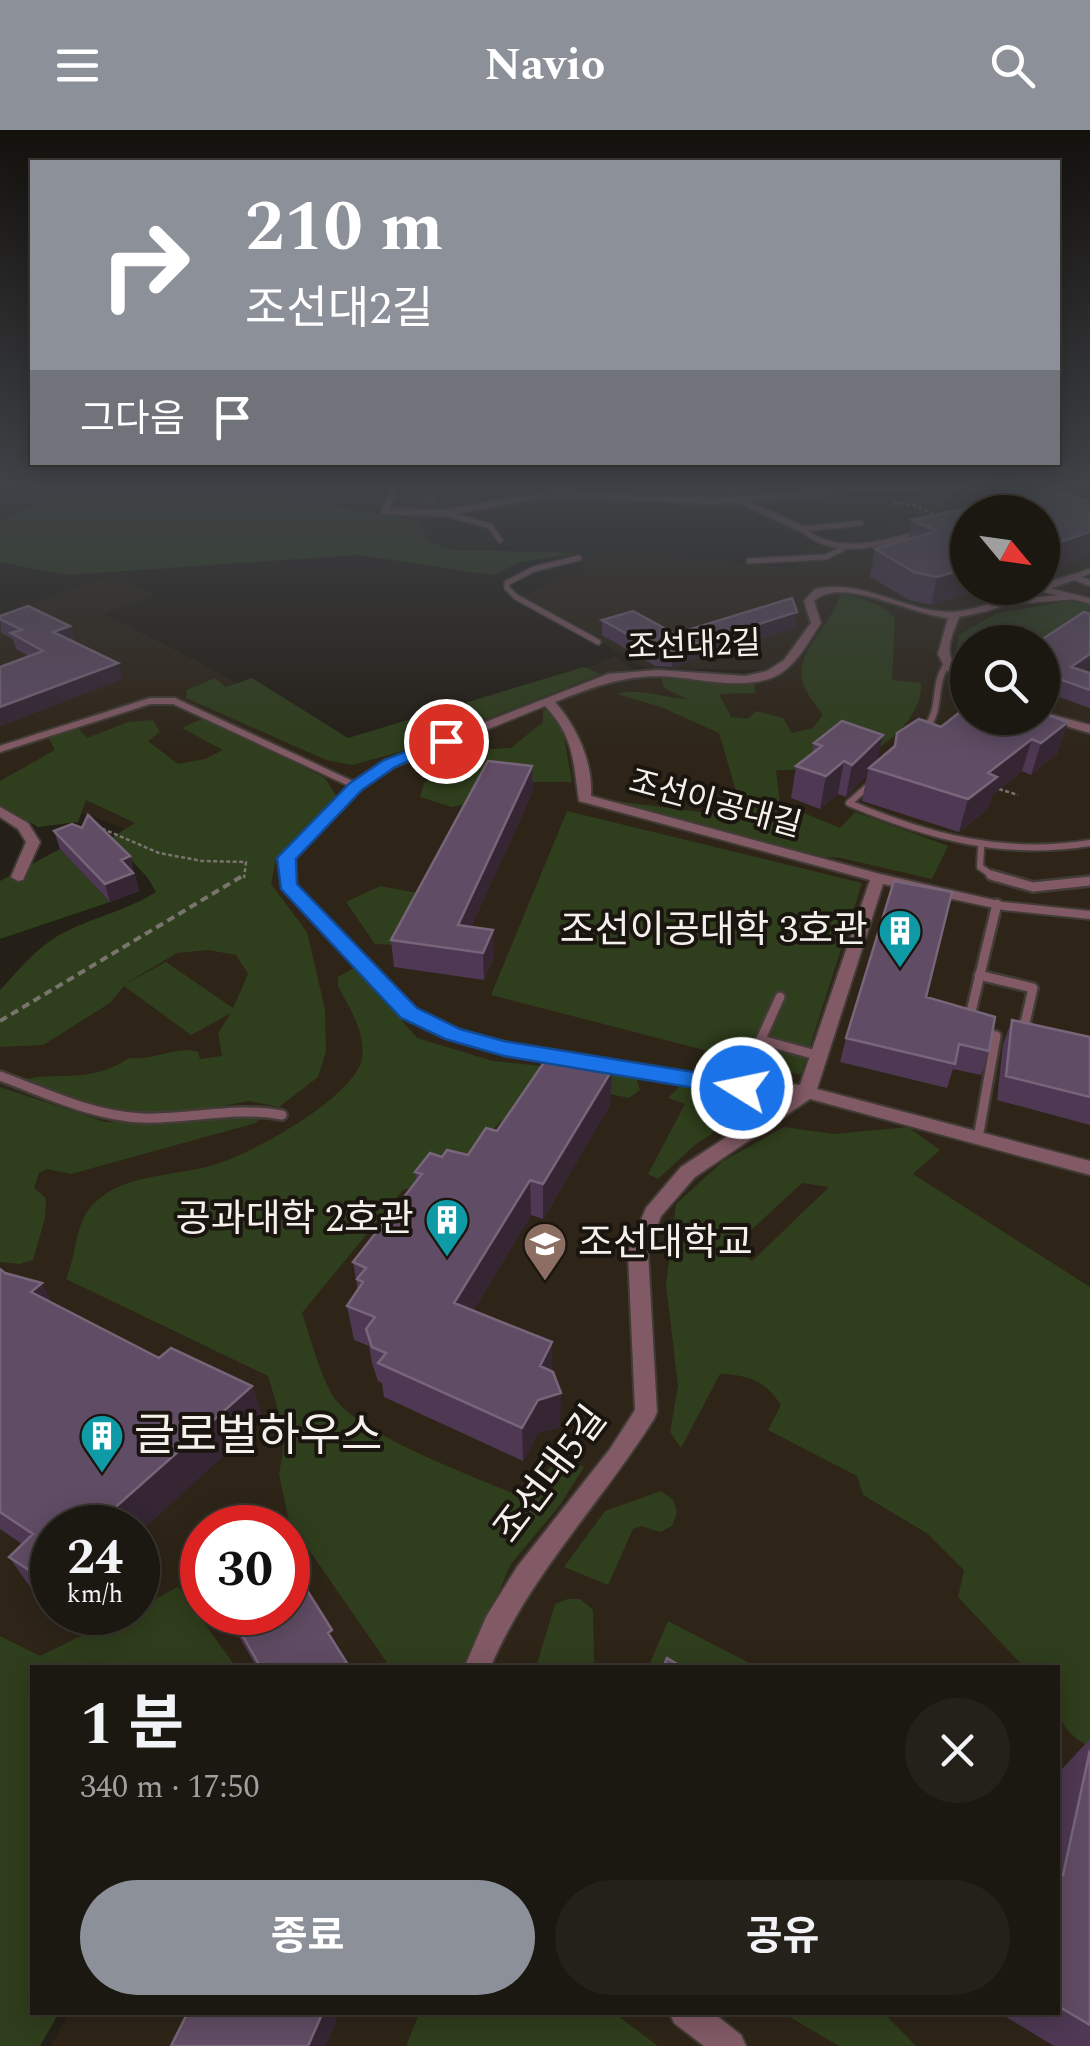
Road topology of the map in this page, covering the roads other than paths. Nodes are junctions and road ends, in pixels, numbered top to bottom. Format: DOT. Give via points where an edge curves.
graph roads {
  1 [pos="523,573"];
  2 [pos="1084,573"];
  3 [pos="1074,577"];
  4 [pos="1060,582"];
  5 [pos="1090,583"];
  6 [pos="1060,594"];
  7 [pos="1070,597"];
  8 [pos="1060,598"];
  9 [pos="1090,600"];
  10 [pos="989,605"];
  11 [pos="954,616"];
  12 [pos="598,642"];
  13 [pos="946,666"];
  14 [pos="950,669"];
  15 [pos="547,701"];
  16 [pos="1060,719"];
  17 [pos="1090,728"];
  18 [pos="919,734"];
  19 [pos="0,749"];
  20 [pos="883,773"];
  21 [pos="356,786"];
  22 [pos="0,812"];
  23 [pos="1090,844"];
  24 [pos="981,848"];
  25 [pos="18,877"];
  26 [pos="878,878"];
  27 [pos="1090,881"];
  28 [pos="997,904"];
  29 [pos="1090,915"];
  30 [pos="980,975"];
  31 [pos="780,997"];
  32 [pos="1023,1032"];
  33 [pos="996,1036"];
  34 [pos="1040,1036"];
  35 [pos="760,1040"];
  36 [pos="756,1050"];
  37 [pos="820,1056"];
  38 [pos="0,1076"];
  39 [pos="808,1092"];
  40 [pos="282,1115"];
  41 [pos="978,1138"];
  42 [pos="1090,1168"];
  43 [pos="478,1665"];
  44 [pos="689,2015"];
  45 [pos="730,2046"];
  1 -- 12 [label="lane" via="508,583 516,598"];
  2 -- 3 [label="lane"];
  3 -- 4 [label="street, 조선대2길"];
  3 -- 5 [label="street"];
  6 -- 7 [label="lane"];
  7 -- 8 [label="lane"];
  7 -- 9 [label="lane"];
  10 -- 11 [label="street, 조선대2길"];
  11 -- 13 [label="street" via="941,651"];
  11 -- 15 [label="street, 조선대2길" via="908,610 855,588 828,588 810,597 814,628 772,674 619,675"];
  13 -- 14 [label="street"];
  13 -- 18 [label="lane" via="940,708"];
  15 -- 21 [label="street, 조선대2길" via="390,764"];
  15 -- 26 [label="street, 조선이공대길" via="564,718 587,785 584,798"];
  16 -- 17 [label="street"];
  19 -- 21 [label="lane" via="150,700 174,702"];
  20 -- 24 [label="lane" via="849,803 926,835"];
  21 -- 39 [label="street, 조선대2길" via="286,858 284,881 409,1013 504,1048 742,1088"];
  22 -- 25 [label="street" via="23,826 32,842"];
  23 -- 24 [label="lane"];
  24 -- 27 [label="lane" via="980,867 998,878 1050,887"];
  26 -- 28 [label="street, 조선이공대길"];
  26 -- 37 [label="street"];
  28 -- 29 [label="street, 조선이공대길"];
  28 -- 30 [label="lane"];
  30 -- 32 [label="lane" via="1032,988"];
  30 -- 33 [label="lane" via="967,1028"];
  31 -- 35 [label="lane"];
  32 -- 33 [label="lane"];
  32 -- 34 [label="lane"];
  33 -- 41 [label="lane"];
  35 -- 36 [label="lane"];
  35 -- 37 [label="lane"];
  37 -- 39 [label="street"];
  38 -- 40 [label="lane" via="112,1115 174,1118 248,1108"];
  39 -- 41 [label="street"];
  39 -- 43 [label="street, 조선대5길" via="688,1172 653,1213 638,1252 646,1412 526,1576"];
  41 -- 42 [label="street"];
  44 -- 45 [label="street"];
}
